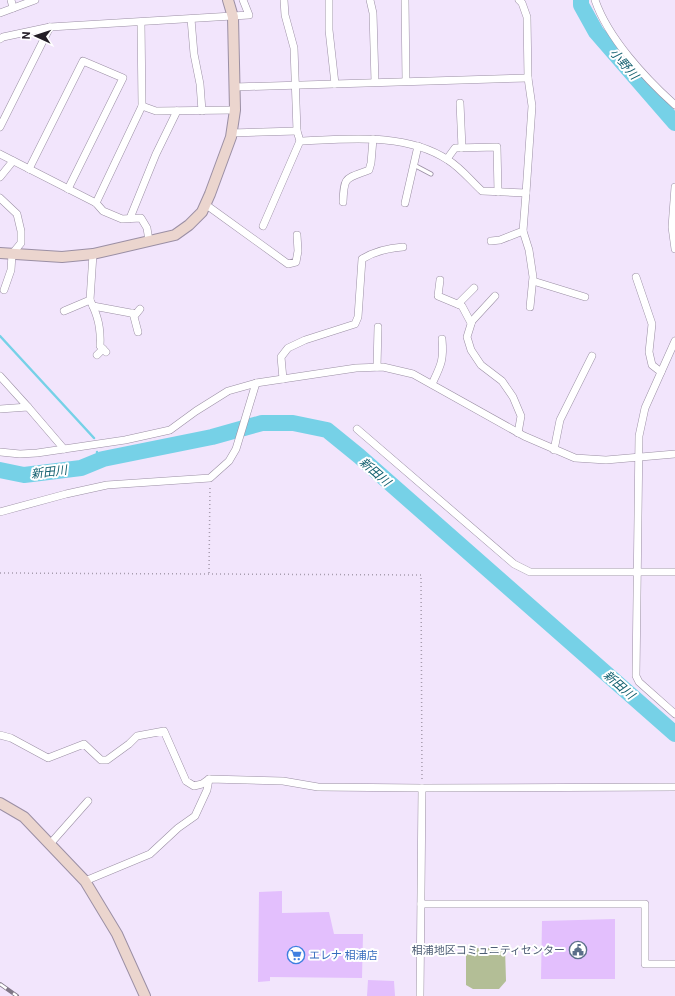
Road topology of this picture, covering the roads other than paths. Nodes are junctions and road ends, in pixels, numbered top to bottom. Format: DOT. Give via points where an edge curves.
graph roads {
  1 [pos="11,0"];
  2 [pos="35,0"];
  3 [pos="228,0"];
  4 [pos="243,0"];
  5 [pos="284,0"];
  6 [pos="329,0"];
  7 [pos="370,0"];
  8 [pos="405,0"];
  9 [pos="519,0"];
  10 [pos="595,0"];
  11 [pos="13,8"];
  12 [pos="0,13"];
  13 [pos="233,17"];
  14 [pos="191,19"];
  15 [pos="142,22"];
  16 [pos="50,27"];
  17 [pos="0,39"];
  18 [pos="528,78"];
  19 [pos="375,82"];
  20 [pos="406,82"];
  21 [pos="335,84"];
  22 [pos="294,85"];
  23 [pos="234,86"];
  24 [pos="460,104"];
  25 [pos="675,105"];
  26 [pos="142,106"];
  27 [pos="235,110"];
  28 [pos="177,111"];
  29 [pos="202,111"];
  30 [pos="0,127"];
  31 [pos="297,131"];
  32 [pos="231,134"];
  33 [pos="373,139"];
  34 [pos="300,141"];
  35 [pos="418,146"];
  36 [pos="462,148"];
  37 [pos="0,154"];
  38 [pos="447,159"];
  39 [pos="13,161"];
  40 [pos="414,165"];
  41 [pos="29,169"];
  42 [pos="431,174"];
  43 [pos="0,177"];
  44 [pos="675,187"];
  45 [pos="68,189"];
  46 [pos="498,192"];
  47 [pos="526,193"];
  48 [pos="0,198"];
  49 [pos="343,202"];
  50 [pos="96,203"];
  51 [pos="405,203"];
  52 [pos="205,204"];
  53 [pos="130,218"];
  54 [pos="263,226"];
  55 [pos="523,231"];
  56 [pos="297,235"];
  57 [pos="149,241"];
  58 [pos="491,241"];
  59 [pos="403,247"];
  60 [pos="675,249"];
  61 [pos="0,253"];
  62 [pos="12,254"];
  63 [pos="93,254"];
  64 [pos="636,277"];
  65 [pos="440,280"];
  66 [pos="533,281"];
  67 [pos="474,288"];
  68 [pos="4,290"];
  69 [pos="495,296"];
  70 [pos="585,297"];
  71 [pos="91,303"];
  72 [pos="458,304"];
  73 [pos="530,307"];
  74 [pos="140,309"];
  75 [pos="64,311"];
  76 [pos="133,313"];
  77 [pos="471,323"];
  78 [pos="378,327"];
  79 [pos="138,332"];
  80 [pos="442,339"];
  81 [pos="675,341"];
  82 [pos="97,355"];
  83 [pos="592,356"];
  84 [pos="377,367"];
  85 [pos="661,372"];
  86 [pos="0,376"];
  87 [pos="282,379"];
  88 [pos="256,383"];
  89 [pos="432,384"];
  90 [pos="28,407"];
  91 [pos="0,409"];
  92 [pos="357,429"];
  93 [pos="518,433"];
  94 [pos="64,449"];
  95 [pos="554,450"];
  96 [pos="0,452"];
  97 [pos="675,454"];
  98 [pos="638,458"];
  99 [pos="0,512"];
  100 [pos="637,572"];
  101 [pos="675,572"];
  102 [pos="675,714"];
  103 [pos="0,736"];
  104 [pos="209,779"];
  105 [pos="675,787"];
  106 [pos="422,788"];
  107 [pos="88,800"];
  108 [pos="0,803"];
  109 [pos="50,844"];
  110 [pos="85,881"];
  111 [pos="421,904"];
  112 [pos="675,964"];
  113 [pos="145,996"];
  114 [pos="420,996"];
  1 -- 11 [label="street"];
  2 -- 11 [label="street"];
  3 -- 13 [label="street"];
  4 -- 13 [label="street" via="249,15"];
  5 -- 22 [label="street" via="285,16 294,48"];
  6 -- 21 [label="street" via="329,30"];
  7 -- 19 [label="street" via="373,13"];
  8 -- 20 [label="street"];
  9 -- 18 [label="street" via="527,17"];
  10 -- 25 [label="street" via="611,32 650,82"];
  11 -- 12 [label="street"];
  13 -- 14 [label="street"];
  13 -- 23 [label="street"];
  14 -- 15 [label="street"];
  14 -- 29 [label="street"];
  15 -- 16 [label="street"];
  15 -- 26 [label="street"];
  16 -- 17 [label="street"];
  16 -- 30 [label="street"];
  18 -- 20 [label="street"];
  18 -- 47 [label="street" via="532,106"];
  19 -- 20 [label="street"];
  19 -- 21 [label="street"];
  21 -- 22 [label="street"];
  22 -- 23 [label="street"];
  22 -- 31 [label="street"];
  23 -- 27 [label="street"];
  24 -- 36 [label="street"];
  26 -- 28 [label="street" via="156,111"];
  26 -- 50 [label="street"];
  27 -- 29 [label="street"];
  27 -- 32 [label="street"];
  28 -- 29 [label="street"];
  28 -- 53 [label="street"];
  31 -- 32 [label="street"];
  31 -- 34 [label="street"];
  32 -- 52 [label="street"];
  33 -- 34 [label="street"];
  33 -- 35 [label="street"];
  33 -- 49 [label="street" via="368,170 348,178 344,183"];
  34 -- 54 [label="street"];
  35 -- 38 [label="street"];
  35 -- 40 [label="street"];
  36 -- 38 [label="street" via="455,148"];
  36 -- 46 [label="street" via="497,147"];
  37 -- 39 [label="street"];
  38 -- 46 [label="street" via="482,191"];
  39 -- 41 [label="street"];
  39 -- 43 [label="street"];
  40 -- 42 [label="lane"];
  40 -- 51 [label="street"];
  41 -- 45 [label="street"];
  41 -- 45 [label="street" via="83,61 123,78"];
  44 -- 60 [label="street" via="672,227"];
  45 -- 50 [label="street"];
  46 -- 47 [label="street"];
  47 -- 55 [label="street"];
  48 -- 62 [label="street" via="17,214 21,231 21,243"];
  50 -- 53 [label="street" via="103,211 122,219"];
  52 -- 56 [label="street" via="288,264 296,262"];
  52 -- 57 [label="street" via="202,212 175,235"];
  53 -- 57 [label="street" via="141,218 147,228"];
  55 -- 58 [label="street"];
  55 -- 66 [label="street"];
  57 -- 63 [label="street"];
  59 -- 87 [label="street" via="390,248 362,259 358,317 355,324 288,348 281,357"];
  61 -- 62 [label="street"];
  62 -- 63 [label="street" via="62,257"];
  62 -- 68 [label="street" via="11,270"];
  63 -- 71 [label="street"];
  64 -- 85 [label="street" via="652,324 649,352 652,364"];
  65 -- 72 [label="street" via="438,296"];
  66 -- 70 [label="street"];
  66 -- 73 [label="street"];
  67 -- 72 [label="street"];
  69 -- 77 [label="street"];
  71 -- 75 [label="street"];
  71 -- 76 [label="street"];
  71 -- 82 [label="street" via="97,313 100,346 104,350"];
  72 -- 77 [label="street" via="462,306"];
  74 -- 76 [label="street" via="136,314"];
  76 -- 79 [label="street"];
  77 -- 93 [label="street" via="467,337 471,350 481,365 502,381 513,397 521,416"];
  78 -- 84 [label="street"];
  80 -- 89 [label="street" via="442,365"];
  81 -- 85 [label="street"];
  83 -- 95 [label="street" via="581,369 560,420"];
  84 -- 87 [label="street"];
  84 -- 89 [label="street" via="413,374"];
  85 -- 98 [label="street" via="645,408"];
  86 -- 90 [label="street"];
  87 -- 88 [label="street"];
  88 -- 94 [label="street" via="228,391 196,410 170,430"];
  88 -- 99 [label="street" via="236,449 229,461 210,478 107,485"];
  89 -- 93 [label="street"];
  90 -- 91 [label="street"];
  90 -- 94 [label="street"];
  92 -- 100 [label="street" via="514,564 530,572"];
  93 -- 95 [label="street"];
  94 -- 96 [label="street" via="26,454"];
  95 -- 98 [label="street" via="575,458"];
  97 -- 98 [label="street"];
  98 -- 100 [label="street"];
  100 -- 101 [label="street"];
  100 -- 102 [label="street" via="636,676 639,682"];
  103 -- 104 [label="street" via="11,738 48,758 84,744 101,760 107,760 137,736 164,731 186,781 194,786"];
  104 -- 106 [label="street" via="283,781 318,787"];
  104 -- 110 [label="street" via="207,790 195,816 150,854"];
  105 -- 106 [label="street"];
  106 -- 111 [label="street"];
  107 -- 109 [label="street"];
  108 -- 109 [label="street" via="24,817"];
  109 -- 110 [label="street"];
  110 -- 113 [label="street" via="117,934"];
  111 -- 112 [label="street" via="644,904 645,964"];
  111 -- 114 [label="street"];
}
